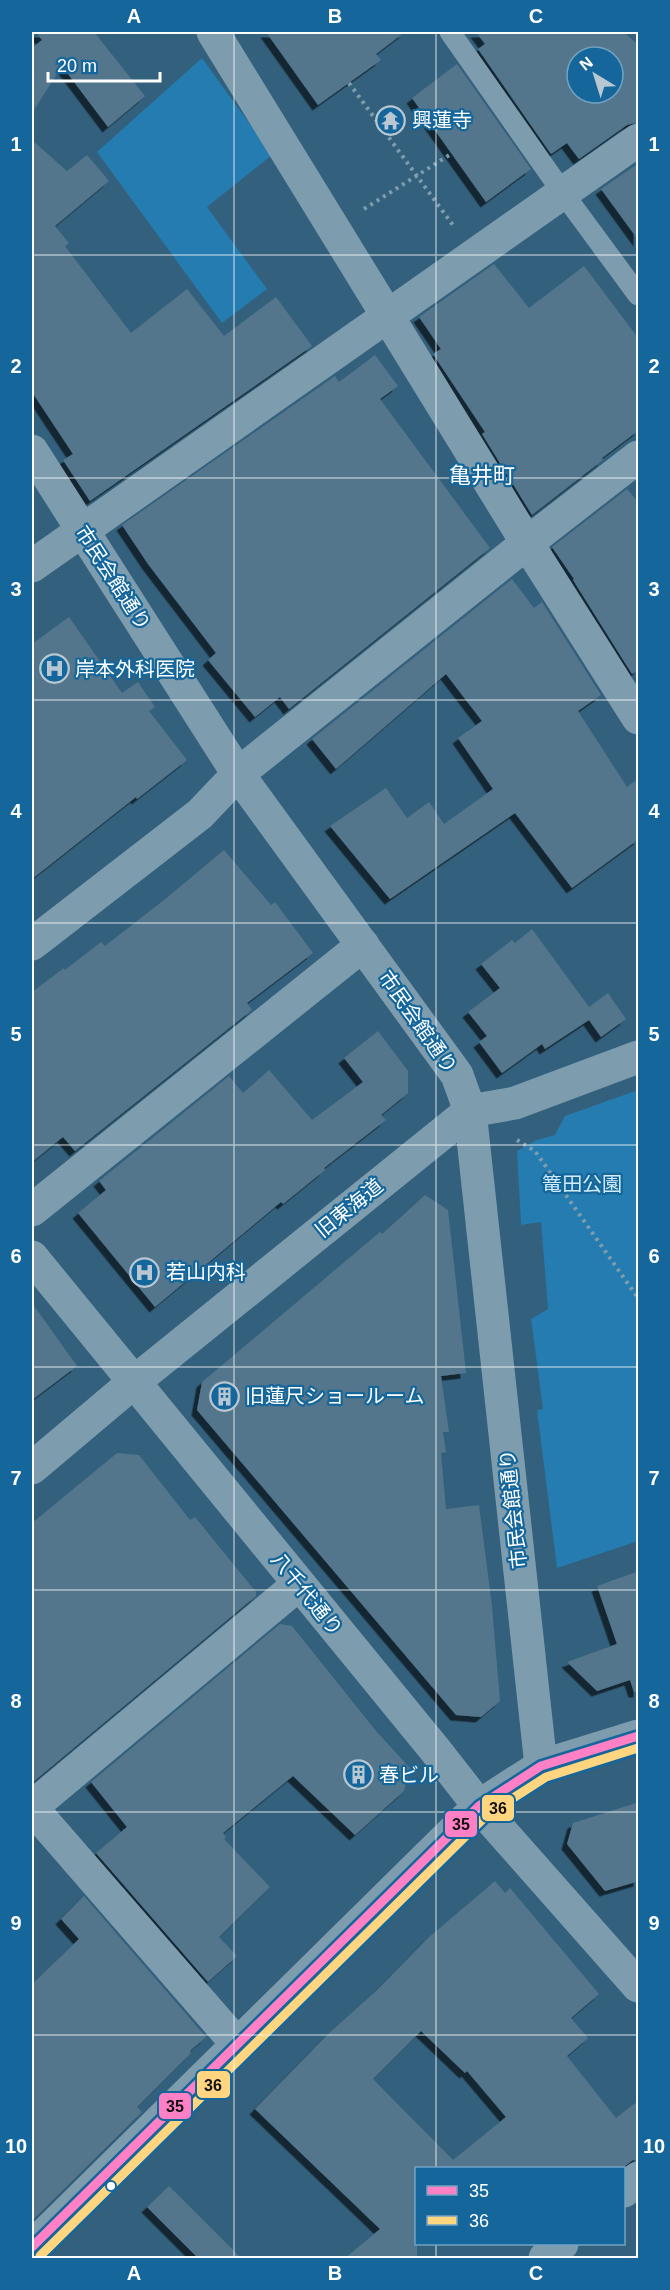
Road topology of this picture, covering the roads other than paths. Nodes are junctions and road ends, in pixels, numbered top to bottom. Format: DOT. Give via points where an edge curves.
graph roads {
  1 [pos="213,32"];
  2 [pos="450,32"];
  3 [pos="639,140"];
  4 [pos="563,193"];
  5 [pos="639,295"];
  6 [pos="387,316"];
  7 [pos="32,451"];
  8 [pos="639,457"];
  9 [pos="82,529"];
  10 [pos="526,543"];
  11 [pos="32,566"];
  12 [pos="639,718"];
  13 [pos="238,774"];
  14 [pos="32,944"];
  15 [pos="363,945"];
  16 [pos="639,1057"];
  17 [pos="470,1111"];
  18 [pos="32,1210"];
  19 [pos="32,1257"];
  20 [pos="134,1382"];
  21 [pos="32,1468"];
  22 [pos="299,1584"];
  23 [pos="639,1736"];
  24 [pos="541,1766"];
  25 [pos="479,1806"];
  26 [pos="32,1808"];
  27 [pos="639,1986"];
  28 [pos="238,2045"];
  29 [pos="639,2178"];
  30 [pos="625,2190"];
  31 [pos="561,2245"];
  32 [pos="32,2247"];
  33 [pos="545,2259"];
  1 -- 6 [label="street"];
  2 -- 4 [label="lane"];
  3 -- 4 [label="street"];
  4 -- 5 [label="lane"];
  4 -- 6 [label="street"];
  6 -- 9 [label="street"];
  6 -- 10 [label="street"];
  7 -- 9 [label="street, 市民会館通り"];
  8 -- 10 [label="street"];
  9 -- 11 [label="street"];
  9 -- 13 [label="street, 市民会館通り"];
  10 -- 12 [label="street"];
  10 -- 13 [label="street"];
  13 -- 14 [label="street" via="200,814"];
  13 -- 15 [label="street, 市民会館通り"];
  15 -- 17 [label="street, 市民会館通り" via="457,1076"];
  15 -- 18 [label="street"];
  16 -- 17 [label="street" via="515,1103"];
  17 -- 20 [label="street, 旧東海道"];
  17 -- 24 [label="street, 市民会館通り"];
  19 -- 20 [label="street, 八千代通り"];
  20 -- 21 [label="street, 旧東海道"];
  20 -- 22 [label="street, 八千代通り"];
  22 -- 25 [label="street, 八千代通り"];
  22 -- 26 [label="street"];
  23 -- 24 [label="street"];
  24 -- 25 [label="street"];
  25 -- 27 [label="street, 八千代通り"];
  25 -- 28 [label="street"];
  26 -- 28 [label="street"];
  28 -- 32 [label="street"];
  29 -- 30 [label="street"];
  31 -- 33 [label="street"];
}
